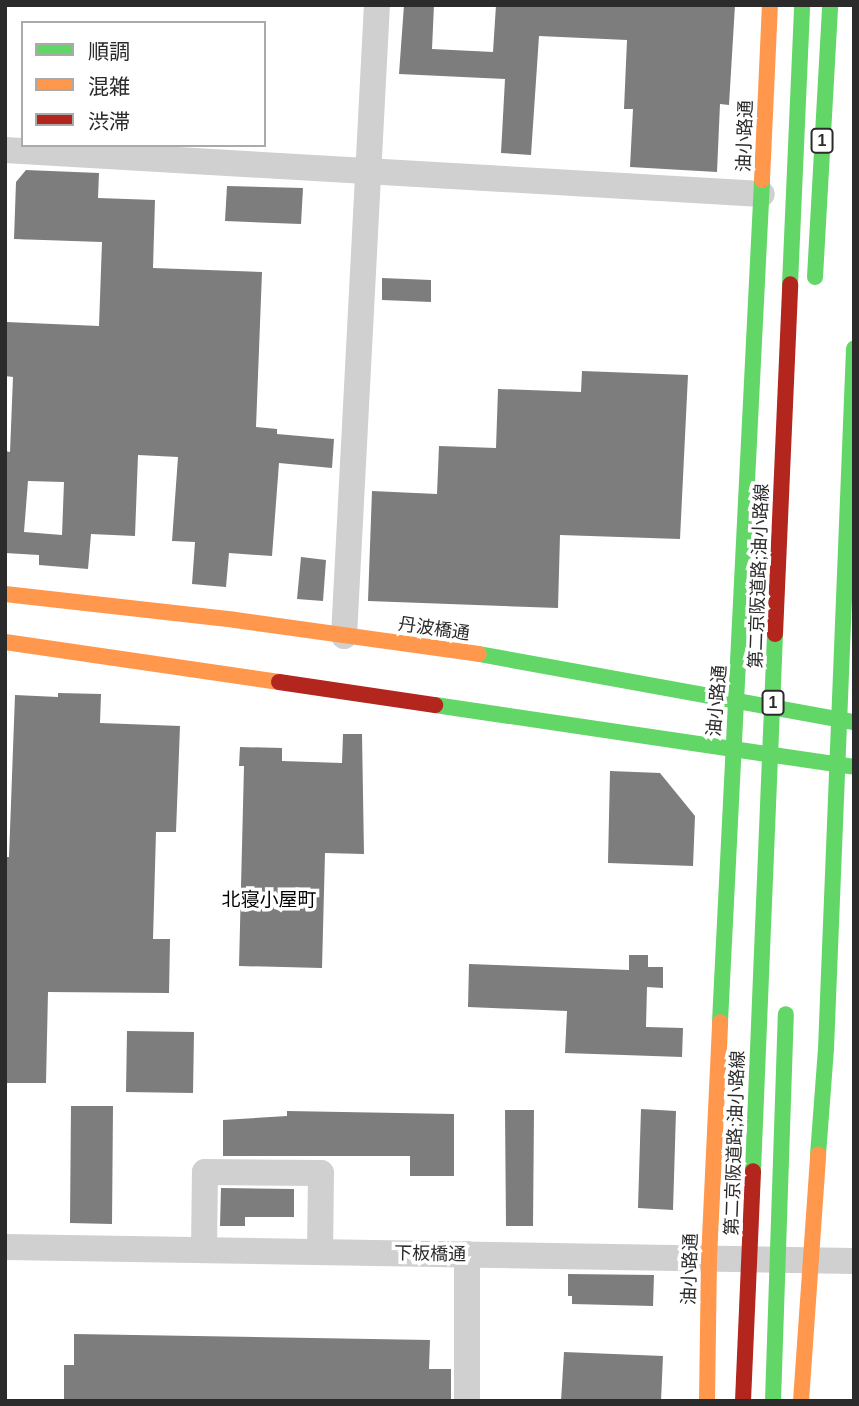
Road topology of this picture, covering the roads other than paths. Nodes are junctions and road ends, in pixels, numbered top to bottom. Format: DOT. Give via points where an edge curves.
graph roads {
  1 [pos="377,5"];
  2 [pos="770,5"];
  3 [pos="803,5"];
  4 [pos="830,5"];
  5 [pos="5,150"];
  6 [pos="368,172"];
  7 [pos="762,194"];
  8 [pos="814,291"];
  9 [pos="854,349"];
  10 [pos="5,593"];
  11 [pos="5,642"];
  12 [pos="344,642"];
  13 [pos="799,694"];
  14 [pos="737,704"];
  15 [pos="847,721"];
  16 [pos="732,747"];
  17 [pos="847,766"];
  18 [pos="795,777"];
  19 [pos="787,1000"];
  20 [pos="5,1247"];
  21 [pos="204,1250"];
  22 [pos="320,1252"];
  23 [pos="467,1254"];
  24 [pos="709,1259"];
  25 [pos="810,1260"];
  26 [pos="854,1261"];
  27 [pos="467,1401"];
  28 [pos="707,1401"];
  29 [pos="743,1401"];
  30 [pos="772,1401"];
  31 [pos="801,1401"];
  1 -- 6 [label="street"];
  2 -- 7 [label="main road, 油小路通"];
  3 -- 29 [label="main road, 第二京阪道路;油小路線 / 1, bridge"];
  4 -- 8 [label="main road, 1"];
  5 -- 6 [label="street"];
  6 -- 7 [label="street"];
  6 -- 12 [label="street"];
  7 -- 14 [label="main road, 油小路通"];
  9 -- 15 [label="main road"];
  10 -- 12 [label="main road, 丹波橋通"];
  11 -- 16 [label="main road" via="340,683"];
  12 -- 14 [label="main road, 丹波橋通" via="477,654"];
  13 -- 18 [label="main road, 1"];
  14 -- 15 [label="main road, 丹波橋通"];
  14 -- 16 [label="main road, 油小路通"];
  15 -- 17 [label="main road"];
  16 -- 17 [label="main road"];
  16 -- 24 [label="main road, 油小路通"];
  17 -- 25 [label="main road"];
  19 -- 30 [label="main road, bridge"];
  20 -- 21 [label="street, 下板橋通"];
  21 -- 22 [label="street, 下板橋通"];
  21 -- 22 [label="street" via="205,1172 321,1173"];
  22 -- 23 [label="street, 下板橋通"];
  23 -- 24 [label="street, 下板橋通"];
  23 -- 27 [label="street"];
  24 -- 25 [label="street, 下板橋通"];
  24 -- 28 [label="main road, 油小路通"];
  25 -- 26 [label="street, 下板橋通"];
  25 -- 31 [label="main road"];
}
